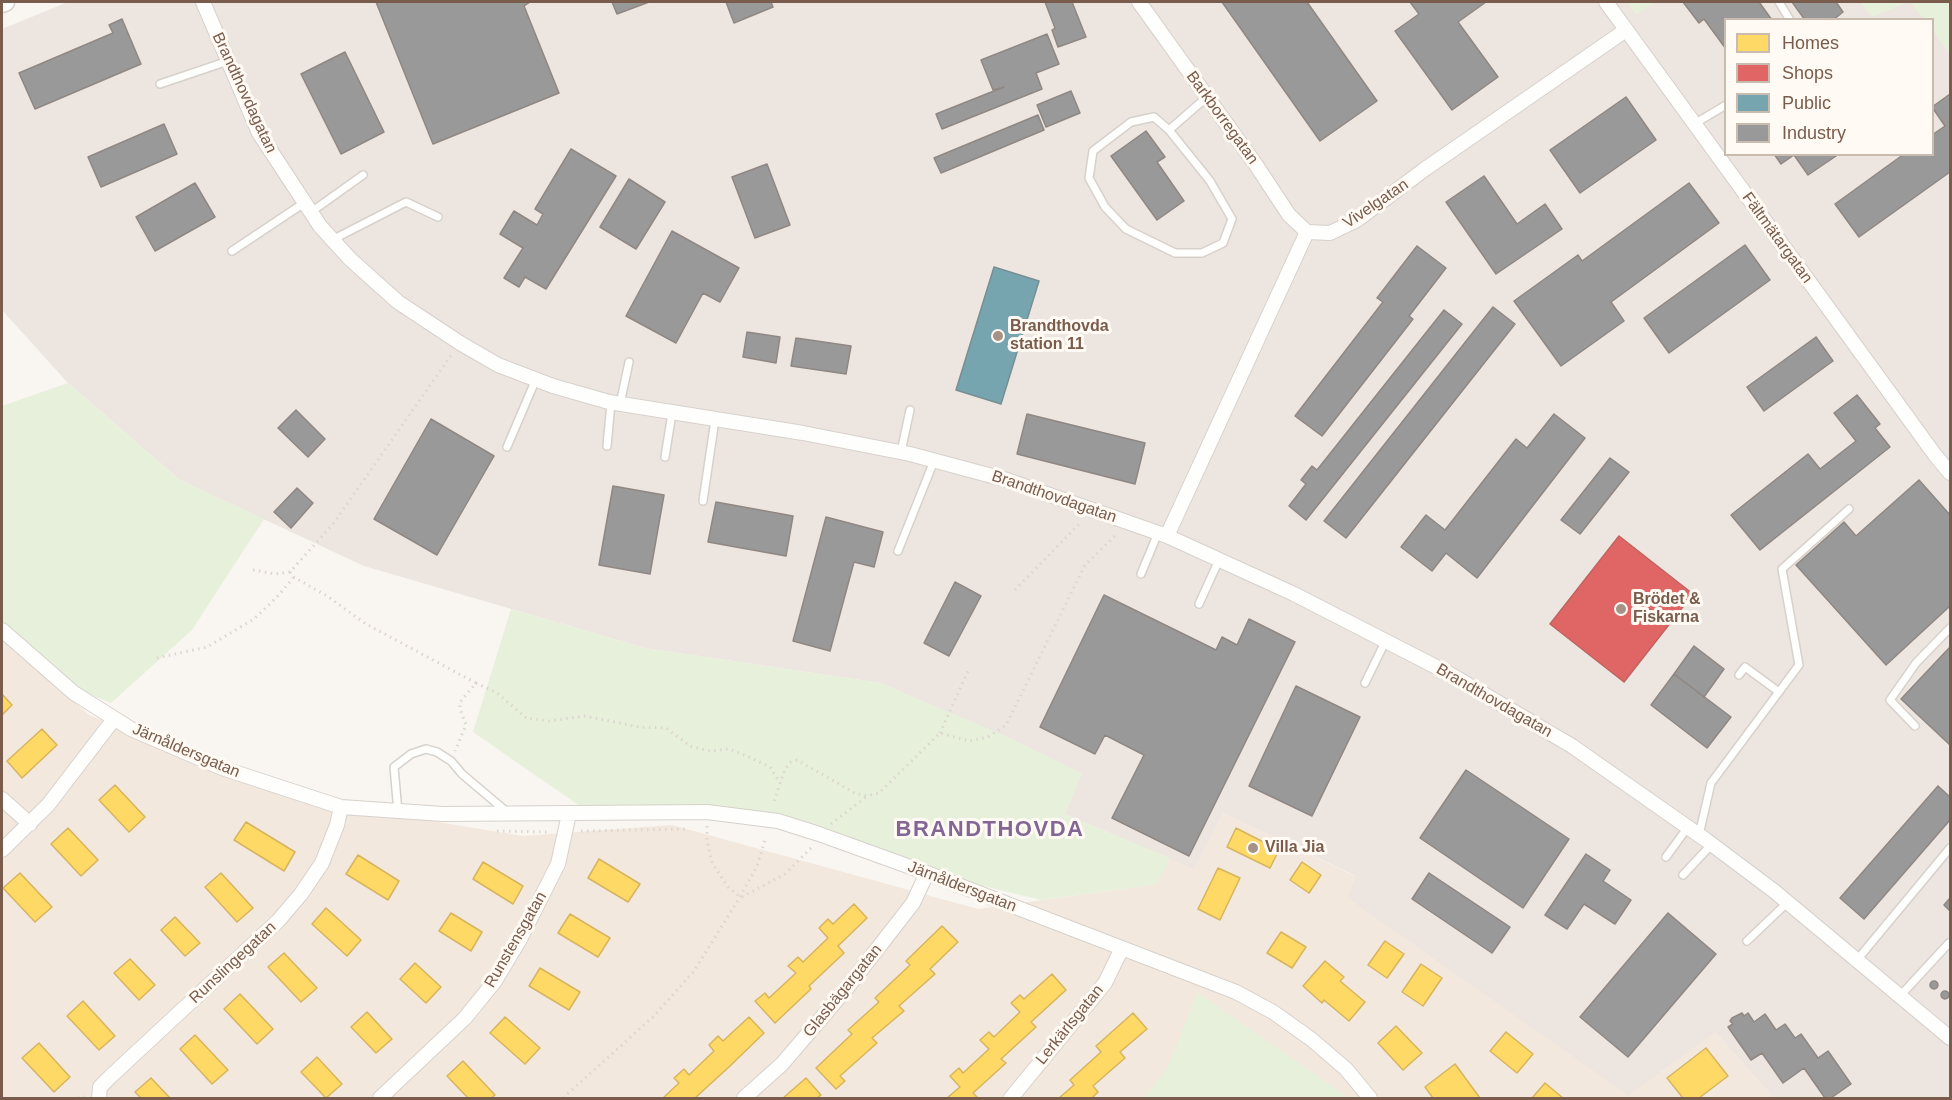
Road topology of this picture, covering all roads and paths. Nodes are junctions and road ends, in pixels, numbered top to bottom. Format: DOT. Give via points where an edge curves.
graph roads {
  1 [pos="203,2"];
  2 [pos="1139,2"];
  3 [pos="1606,2"];
  4 [pos="1779,2"];
  5 [pos="1789,18"];
  6 [pos="1626,30"];
  7 [pos="228,61"];
  8 [pos="160,84"];
  9 [pos="1207,97"];
  10 [pos="1724,106"];
  11 [pos="1694,124"];
  12 [pos="1169,130"];
  13 [pos="363,176"];
  14 [pos="308,208"];
  15 [pos="438,217"];
  16 [pos="1307,232"];
  17 [pos="332,240"];
  18 [pos="232,251"];
  19 [pos="459,343"];
  20 [pos="629,362"];
  21 [pos="536,379"];
  22 [pos="616,404"];
  23 [pos="910,410"];
  24 [pos="672,413"];
  25 [pos="715,420"];
  26 [pos="607,446"];
  27 [pos="507,447"];
  28 [pos="901,452"];
  29 [pos="665,457"];
  30 [pos="934,460"];
  31 [pos="1950,473"];
  32 [pos="703,501"];
  33 [pos="1849,509"];
  34 [pos="1093,510"];
  35 [pos="1124,521"];
  36 [pos="1163,534"];
  37 [pos="898,551"];
  38 [pos="1219,560"];
  39 [pos="253,570"];
  40 [pos="290,572"];
  41 [pos="1141,574"];
  42 [pos="294,577"];
  43 [pos="1015,590"];
  44 [pos="1198,604"];
  45 [pos="1950,628"];
  46 [pos="2,630"];
  47 [pos="1386,640"];
  48 [pos="157,658"];
  49 [pos="968,671"];
  50 [pos="1738,675"];
  51 [pos="1365,683"];
  52 [pos="476,684"];
  53 [pos="1779,692"];
  54 [pos="114,719"];
  55 [pos="1915,726"];
  56 [pos="940,733"];
  57 [pos="451,760"];
  58 [pos="780,783"];
  59 [pos="867,796"];
  60 [pos="2,799"];
  61 [pos="774,801"];
  62 [pos="341,807"];
  63 [pos="398,812"];
  64 [pos="707,812"];
  65 [pos="508,813"];
  66 [pos="569,814"];
  67 [pos="30,824"];
  68 [pos="1694,831"];
  69 [pos="819,834"];
  70 [pos="766,837"];
  71 [pos="1712,844"];
  72 [pos="1950,848"];
  73 [pos="2,850"];
  74 [pos="1665,856"];
  75 [pos="927,873"];
  76 [pos="1683,875"];
  77 [pos="740,897"];
  78 [pos="1788,902"];
  79 [pos="1747,941"];
  80 [pos="1950,945"];
  81 [pos="1122,948"];
  82 [pos="1857,960"];
  83 [pos="1900,996"];
  84 [pos="1950,1038"];
  85 [pos="99,1098"];
  86 [pos="380,1098"];
  87 [pos="563,1098"];
  88 [pos="744,1098"];
  89 [pos="1011,1098"];
  90 [pos="1370,1098"];
  1 -- 7 [label="street, Brandthovdagatan"];
  2 -- 9 [label="street, Barkborregatan"];
  3 -- 6 [label="street, Fältmätargatan"];
  4 -- 5 [label="lane"];
  6 -- 11 [label="street, Fältmätargatan"];
  6 -- 16 [label="street, Vivelgatan" via="1357,220 1330,233"];
  7 -- 8 [label="lane"];
  7 -- 14 [label="street, Brandthovdagatan" via="259,134"];
  9 -- 12 [label="lane"];
  9 -- 16 [label="street, Barkborregatan" via="1289,215"];
  10 -- 11 [label="lane"];
  11 -- 31 [label="street, Fältmätargatan"];
  12 -- 12 [label="lane" via="1210,181 1232,219 1223,243 1202,253 1175,253 1126,229 1105,207 1089,178 1093,151 1131,122 1154,117"];
  13 -- 14 [label="lane"];
  14 -- 17 [label="street, Brandthovdagatan"];
  14 -- 18 [label="lane"];
  15 -- 17 [label="lane" via="406,202"];
  16 -- 36 [label="street"];
  17 -- 19 [label="street, Brandthovdagatan" via="398,302"];
  19 -- 21 [label="street, Brandthovdagatan" via="498,365"];
  19 -- 40 [label="path" via="333,524"];
  20 -- 22 [label="lane"];
  21 -- 22 [label="street, Brandthovdagatan"];
  21 -- 27 [label="lane"];
  22 -- 24 [label="street, Brandthovdagatan"];
  22 -- 26 [label="lane"];
  23 -- 28 [label="lane"];
  24 -- 25 [label="street, Brandthovdagatan"];
  24 -- 29 [label="lane"];
  25 -- 28 [label="street, Brandthovdagatan"];
  25 -- 32 [label="lane"];
  28 -- 30 [label="street, Brandthovdagatan"];
  30 -- 34 [label="street, Brandthovdagatan"];
  30 -- 37 [label="lane"];
  33 -- 53 [label="lane" via="1782,569 1799,665"];
  34 -- 35 [label="street, Brandthovdagatan"];
  34 -- 43 [label="path"];
  35 -- 36 [label="street, Brandthovdagatan"];
  35 -- 56 [label="path" via="1116,536 1085,565 1006,725 988,737 969,741"];
  36 -- 38 [label="street, Brandthovdagatan"];
  36 -- 41 [label="lane"];
  38 -- 44 [label="lane"];
  38 -- 47 [label="street, Brandthovdagatan"];
  39 -- 40 [label="path"];
  40 -- 42 [label="path"];
  42 -- 48 [label="path" via="254,619 207,647"];
  42 -- 52 [label="path" via="366,624"];
  45 -- 55 [label="lane" via="1916,663 1890,700"];
  46 -- 54 [label="street, Järnåldersgatan" via="74,693"];
  47 -- 51 [label="lane"];
  47 -- 68 [label="street, Brandthovdagatan" via="1572,746"];
  49 -- 56 [label="path"];
  50 -- 53 [label="lane" via="1745,667"];
  52 -- 57 [label="path" via="459,702 466,725"];
  52 -- 58 [label="path" via="497,693 526,718 549,721 585,716 666,728 690,746 710,751 729,749 770,767"];
  53 -- 68 [label="lane" via="1711,783"];
  54 -- 62 [label="street, Järnåldersgatan" via="222,768"];
  54 -- 67 [label="street"];
  56 -- 59 [label="path" via="879,793"];
  57 -- 63 [label="lane" via="426,749 401,760 394,767"];
  57 -- 65 [label="lane"];
  58 -- 59 [label="path" via="785,769 797,760"];
  58 -- 61 [label="path"];
  59 -- 69 [label="path"];
  60 -- 67 [label="street"];
  62 -- 63 [label="street, Järnåldersgatan"];
  62 -- 85 [label="street, Runslingegatan" via="322,863 301,894 278,921 100,1087"];
  63 -- 65 [label="street, Järnåldersgatan"];
  64 -- 66 [label="street, Järnåldersgatan"];
  64 -- 69 [label="street, Järnåldersgatan" via="778,821"];
  64 -- 77 [label="path" via="712,863"];
  65 -- 66 [label="street, Järnåldersgatan"];
  66 -- 86 [label="street, Runstensgatan" via="558,864 495,981 465,1018"];
  67 -- 73 [label="street"];
  68 -- 71 [label="street, Brandthovdagatan"];
  68 -- 74 [label="lane"];
  69 -- 75 [label="street, Järnåldersgatan"];
  69 -- 77 [label="path" via="785,874"];
  70 -- 77 [label="path" via="757,866"];
  71 -- 76 [label="lane"];
  71 -- 78 [label="street, Brandthovdagatan"];
  72 -- 82 [label="lane"];
  75 -- 81 [label="street, Järnåldersgatan"];
  75 -- 88 [label="street, Glasbägargatan" via="913,903 847,988 782,1064"];
  77 -- 87 [label="path" via="694,970 654,1016"];
  78 -- 79 [label="lane"];
  78 -- 82 [label="street, Brandthovdagatan"];
  80 -- 83 [label="lane"];
  81 -- 89 [label="street, Lerkärlsgatan" via="1105,983"];
  81 -- 90 [label="street, Järnåldersgatan" via="1231,989 1273,1012 1341,1065"];
  82 -- 83 [label="street, Brandthovdagatan"];
  83 -- 84 [label="street, Brandthovdagatan"];
}
